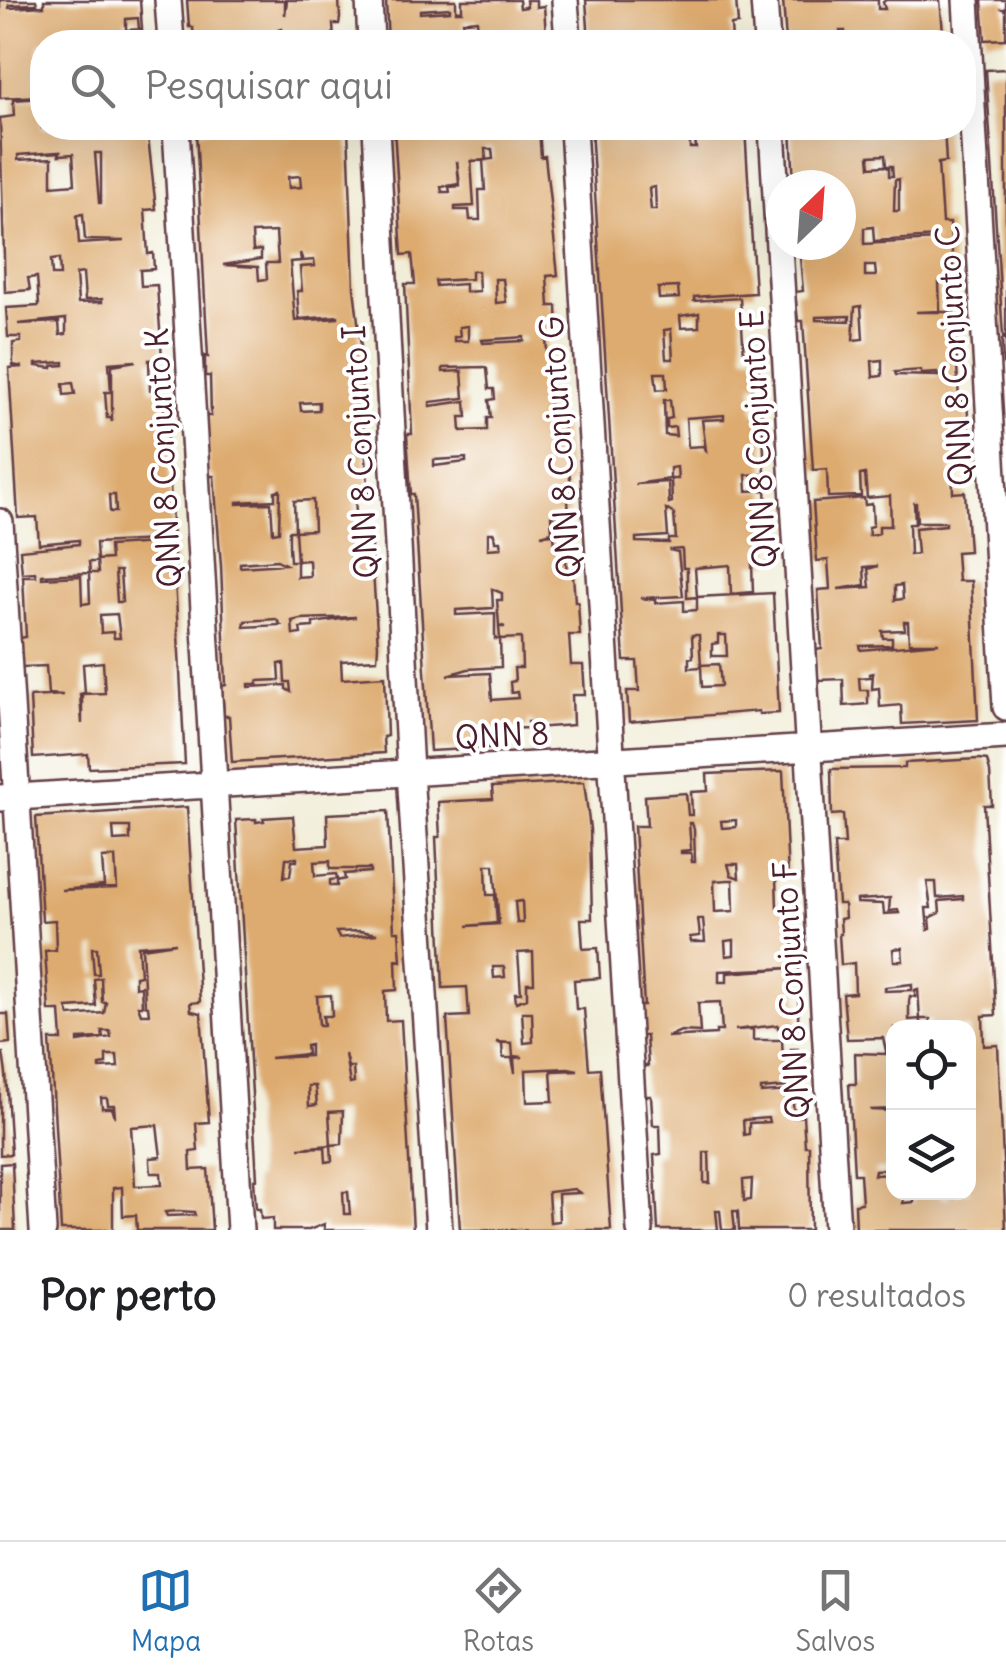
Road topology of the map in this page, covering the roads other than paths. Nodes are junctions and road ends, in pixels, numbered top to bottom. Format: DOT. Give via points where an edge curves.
graph roads {
  1 [pos="168,0"];
  2 [pos="369,0"];
  3 [pos="565,0"];
  4 [pos="764,0"];
  5 [pos="966,0"];
  6 [pos="170,30"];
  7 [pos="370,30"];
  8 [pos="567,30"];
  9 [pos="766,30"];
  10 [pos="968,30"];
  11 [pos="177,140"];
  12 [pos="377,140"];
  13 [pos="574,140"];
  14 [pos="773,140"];
  15 [pos="974,140"];
  16 [pos="0,522"];
  17 [pos="1006,708"];
  18 [pos="1006,736"];
  19 [pos="809,746"];
  20 [pos="612,762"];
  21 [pos="410,772"];
  22 [pos="214,786"];
  23 [pos="9,798"];
  24 [pos="43,1230"];
  25 [pos="240,1230"];
  26 [pos="439,1230"];
  27 [pos="640,1230"];
  28 [pos="837,1230"];
  1 -- 6 [label="street"];
  2 -- 7 [label="street"];
  3 -- 8 [label="street"];
  4 -- 9 [label="street"];
  5 -- 10 [label="street, QNN 8 Conjunto C"];
  11 -- 22 [label="street, QNN 8 Conjunto K"];
  12 -- 21 [label="street, QNN 8 Conjunto I"];
  13 -- 20 [label="street, QNN 8 Conjunto G"];
  14 -- 19 [label="street, QNN 8 Conjunto E"];
  15 -- 17 [label="street, QNN 8 Conjunto C"];
  16 -- 23 [label="street"];
  18 -- 19 [label="street, QNN 8"];
  19 -- 20 [label="street, QNN 8"];
  19 -- 28 [label="street, QNN 8 Conjunto F"];
  20 -- 21 [label="street, QNN 8"];
  20 -- 27 [label="street, QNN 8 Conjunto G"];
  21 -- 22 [label="street, QNN 8"];
  21 -- 26 [label="street, QNN 8 Conjunto I"];
  22 -- 23 [label="street, QNN 8"];
  22 -- 25 [label="street, QNN 8 Conjunto K"];
  23 -- 24 [label="street"];
}
